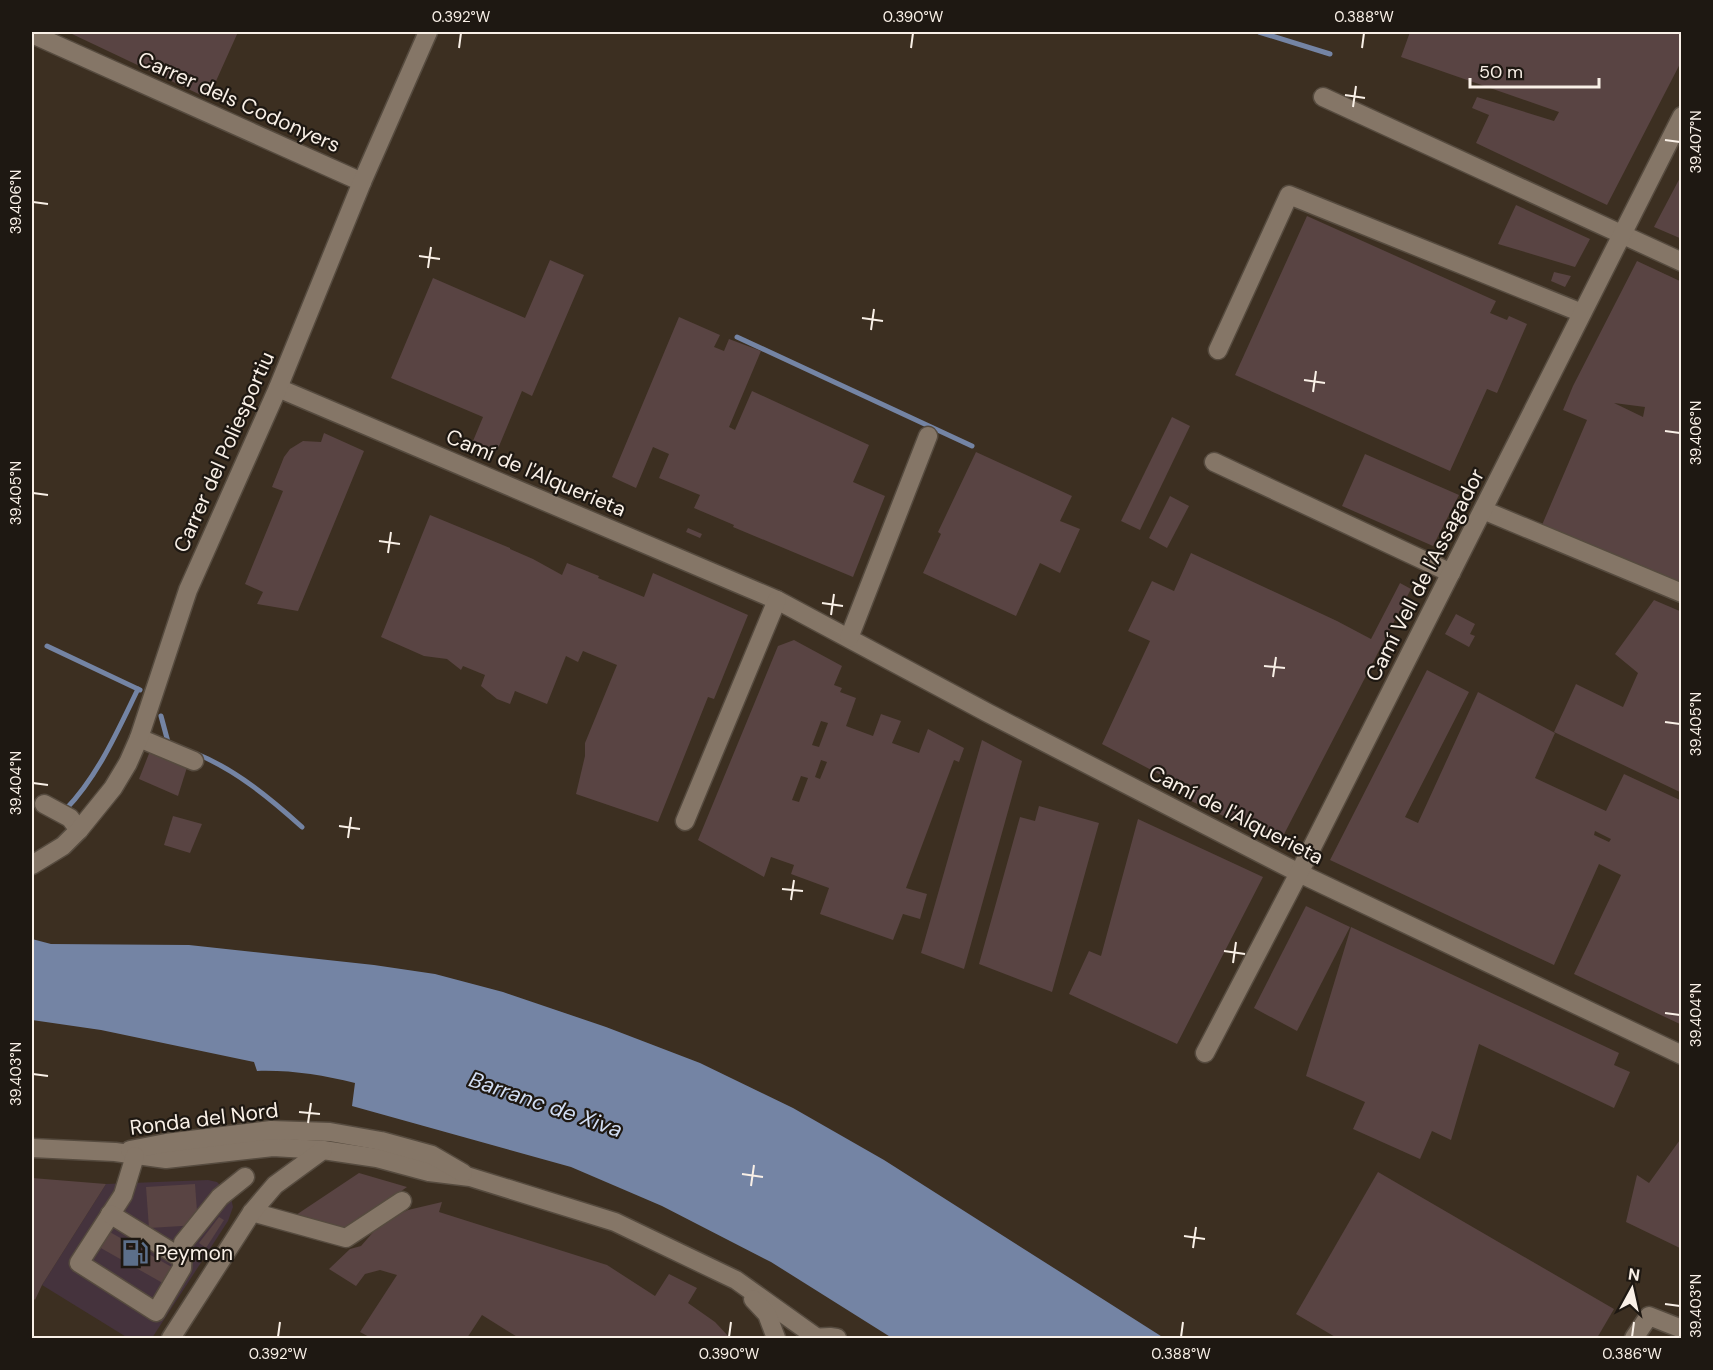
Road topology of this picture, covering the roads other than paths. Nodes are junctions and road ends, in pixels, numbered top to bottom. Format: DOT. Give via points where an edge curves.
graph roads {
  1 [pos="429,32"];
  2 [pos="32,34"];
  3 [pos="1323,97"];
  4 [pos="1682,116"];
  5 [pos="362,182"];
  6 [pos="1621,233"];
  7 [pos="1682,262"];
  8 [pos="1582,313"];
  9 [pos="1218,350"];
  10 [pos="278,388"];
  11 [pos="928,436"];
  12 [pos="1214,462"];
  13 [pos="1483,510"];
  14 [pos="1451,573"];
  15 [pos="1682,593"];
  16 [pos="777,600"];
  17 [pos="849,638"];
  18 [pos="139,738"];
  19 [pos="194,761"];
  20 [pos="44,804"];
  21 [pos="685,821"];
  22 [pos="79,830"];
  23 [pos="32,865"];
  24 [pos="1299,873"];
  25 [pos="1206,1053"];
  26 [pos="1682,1055"];
  27 [pos="32,1148"];
  28 [pos="323,1150"];
  29 [pos="116,1152"];
  30 [pos="230,1152"];
  31 [pos="135,1156"];
  32 [pos="245,1177"];
  33 [pos="470,1177"];
  34 [pos="402,1201"];
  35 [pos="252,1212"];
  36 [pos="110,1214"];
  37 [pos="183,1259"];
  38 [pos="736,1280"];
  39 [pos="1682,1329"];
  40 [pos="171,1338"];
  41 [pos="776,1338"];
  42 [pos="813,1338"];
  43 [pos="837,1338"];
  44 [pos="1634,1338"];
  1 -- 5 [label="street, Carrer del Poliesportiu"];
  2 -- 5 [label="street, Carrer dels Codonyers"];
  3 -- 6 [label="street"];
  4 -- 6 [label="street, Camí Vell de l'Assagador"];
  5 -- 10 [label="street, Carrer del Poliesportiu"];
  6 -- 7 [label="street"];
  6 -- 8 [label="street, Camí Vell de l'Assagador"];
  8 -- 9 [label="street" via="1289,195"];
  8 -- 13 [label="street, Camí Vell de l'Assagador"];
  10 -- 16 [label="street, Camí de l'Alquerieta"];
  10 -- 18 [label="street, Carrer del Poliesportiu" via="188,590"];
  11 -- 17 [label="street"];
  12 -- 14 [label="street"];
  13 -- 14 [label="street, Camí Vell de l'Assagador"];
  13 -- 15 [label="street"];
  14 -- 24 [label="street, Camí Vell de l'Assagador"];
  16 -- 17 [label="street, Camí de l'Alquerieta"];
  16 -- 21 [label="street"];
  17 -- 24 [label="street, Camí de l'Alquerieta"];
  18 -- 19 [label="street"];
  18 -- 22 [label="street, Carrer del Poliesportiu" via="112,788"];
  20 -- 22 [label="street" via="70,818"];
  22 -- 23 [label="street, Carrer del Poliesportiu" via="63,846"];
  24 -- 25 [label="street, Camí Vell de l'Assagador"];
  24 -- 26 [label="street, Camí de l'Alquerieta"];
  27 -- 29 [label="street, Ronda del Nord"];
  28 -- 30 [label="street, Ronda del Nord" via="273,1147"];
  28 -- 33 [label="street, Ronda del Nord"];
  28 -- 35 [label="street" via="275,1185"];
  29 -- 31 [label="street, Ronda del Nord"];
  29 -- 33 [label="street, Ronda del Nord" via="271,1130 330,1132 432,1155"];
  30 -- 31 [label="street, Ronda del Nord" via="166,1159"];
  30 -- 32 [label="street"];
  31 -- 36 [label="street" via="123,1195"];
  32 -- 35 [label="street"];
  32 -- 37 [label="street" via="220,1197 183,1243"];
  33 -- 38 [label="street, Ronda del Nord" via="615,1222"];
  34 -- 35 [label="street" via="346,1238"];
  35 -- 40 [label="street"];
  36 -- 37 [label="street"];
  36 -- 37 [label="street" via="79,1263 156,1312 182,1269"];
  38 -- 41 [label="street, Ronda del Nord" via="767,1314"];
  38 -- 42 [label="street, Ronda del Nord"];
  39 -- 44 [label="street" via="1649,1316"];
  42 -- 43 [label="street"];
}
